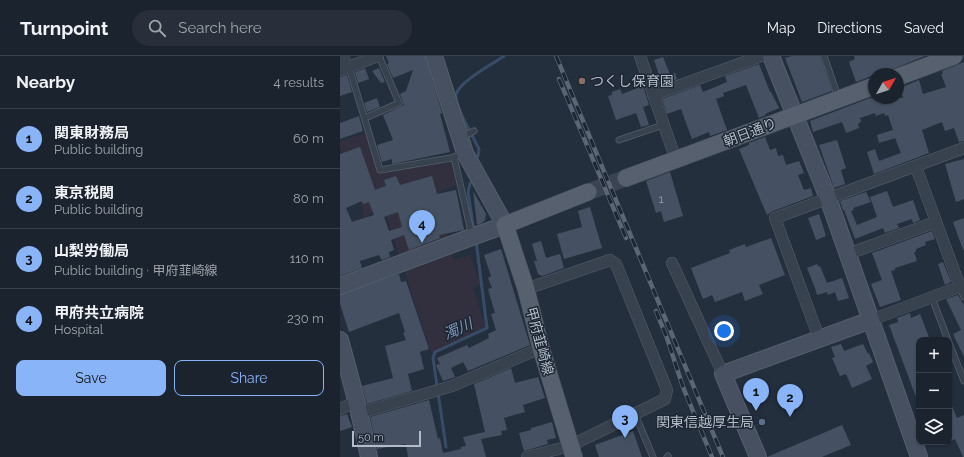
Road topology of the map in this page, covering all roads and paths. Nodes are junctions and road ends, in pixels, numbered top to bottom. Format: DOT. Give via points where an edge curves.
graph roads {
  1 [pos="343,56"];
  2 [pos="379,56"];
  3 [pos="434,56"];
  4 [pos="640,56"];
  5 [pos="761,56"];
  6 [pos="771,56"];
  7 [pos="824,56"];
  8 [pos="954,56"];
  9 [pos="345,68"];
  10 [pos="904,75"];
  11 [pos="868,88"];
  12 [pos="653,96"];
  13 [pos="839,100"];
  14 [pos="795,115"];
  15 [pos="365,118"];
  16 [pos="663,124"];
  17 [pos="474,131"];
  18 [pos="619,140"];
  19 [pos="461,146"];
  20 [pos="964,148"];
  21 [pos="676,160"];
  22 [pos="916,167"];
  23 [pos="626,178"];
  24 [pos="588,192"];
  25 [pos="828,198"];
  26 [pos="936,222"];
  27 [pos="505,225"];
  28 [pos="472,237"];
  29 [pos="848,254"];
  30 [pos="672,263"];
  31 [pos="340,286"];
  32 [pos="526,289"];
  33 [pos="962,290"];
  34 [pos="932,298"];
  35 [pos="872,320"];
  36 [pos="947,337"];
  37 [pos="819,338"];
  38 [pos="340,340"];
  39 [pos="541,348"];
  40 [pos="952,351"];
  41 [pos="723,374"];
  42 [pos="964,381"];
  43 [pos="358,408"];
  44 [pos="340,409"];
  45 [pos="635,414"];
  46 [pos="572,451"];
  47 [pos="369,457"];
  48 [pos="527,457"];
  49 [pos="653,457"];
  50 [pos="758,457"];
  51 [pos="919,457"];
  1 -- 9 [label="street"];
  2 -- 9 [label="street"];
  2 -- 15 [label="lane" via="399,103"];
  3 -- 19 [label="street"];
  4 -- 12 [label="street"];
  5 -- 12 [label="street"];
  6 -- 14 [label="street"];
  7 -- 13 [label="lane"];
  8 -- 10 [label="main road"];
  9 -- 15 [label="lane"];
  11 -- 13 [label="main road, 朝日通り"];
  12 -- 16 [label="street"];
  13 -- 14 [label="main road, 朝日通り"];
  14 -- 21 [label="main road, 朝日通り"];
  14 -- 25 [label="street"];
  15 -- 19 [label="lane" via="380,170"];
  16 -- 18 [label="lane"];
  16 -- 21 [label="street"];
  17 -- 19 [label="lane"];
  19 -- 27 [label="street"];
  19 -- 28 [label="lane"];
  20 -- 22 [label="street"];
  21 -- 23 [label="main road, 朝日通り"];
  22 -- 25 [label="street"];
  22 -- 26 [label="street"];
  24 -- 27 [label="main road"];
  25 -- 29 [label="street"];
  25 -- 37 [label="street" via="775,218"];
  26 -- 29 [label="street"];
  26 -- 33 [label="street"];
  27 -- 28 [label="street"];
  27 -- 32 [label="main road, 甲府韮崎線"];
  28 -- 31 [label="street"];
  29 -- 35 [label="street"];
  30 -- 41 [label="street"];
  32 -- 39 [label="main road, 甲府韮崎線"];
  32 -- 45 [label="street" via="610,260 616,264 667,390 665,400"];
  33 -- 34 [label="street"];
  34 -- 35 [label="street"];
  34 -- 36 [label="lane"];
  35 -- 37 [label="street"];
  35 -- 51 [label="street"];
  37 -- 41 [label="street"];
  38 -- 43 [label="street"];
  39 -- 43 [label="street" via="452,386"];
  39 -- 46 [label="main road, 甲府韮崎線"];
  40 -- 42 [label="lane"];
  41 -- 50 [label="street"];
  43 -- 44 [label="street"];
  43 -- 47 [label="street"];
  45 -- 46 [label="street"];
  45 -- 49 [label="lane"];
  46 -- 48 [label="street"];
}
